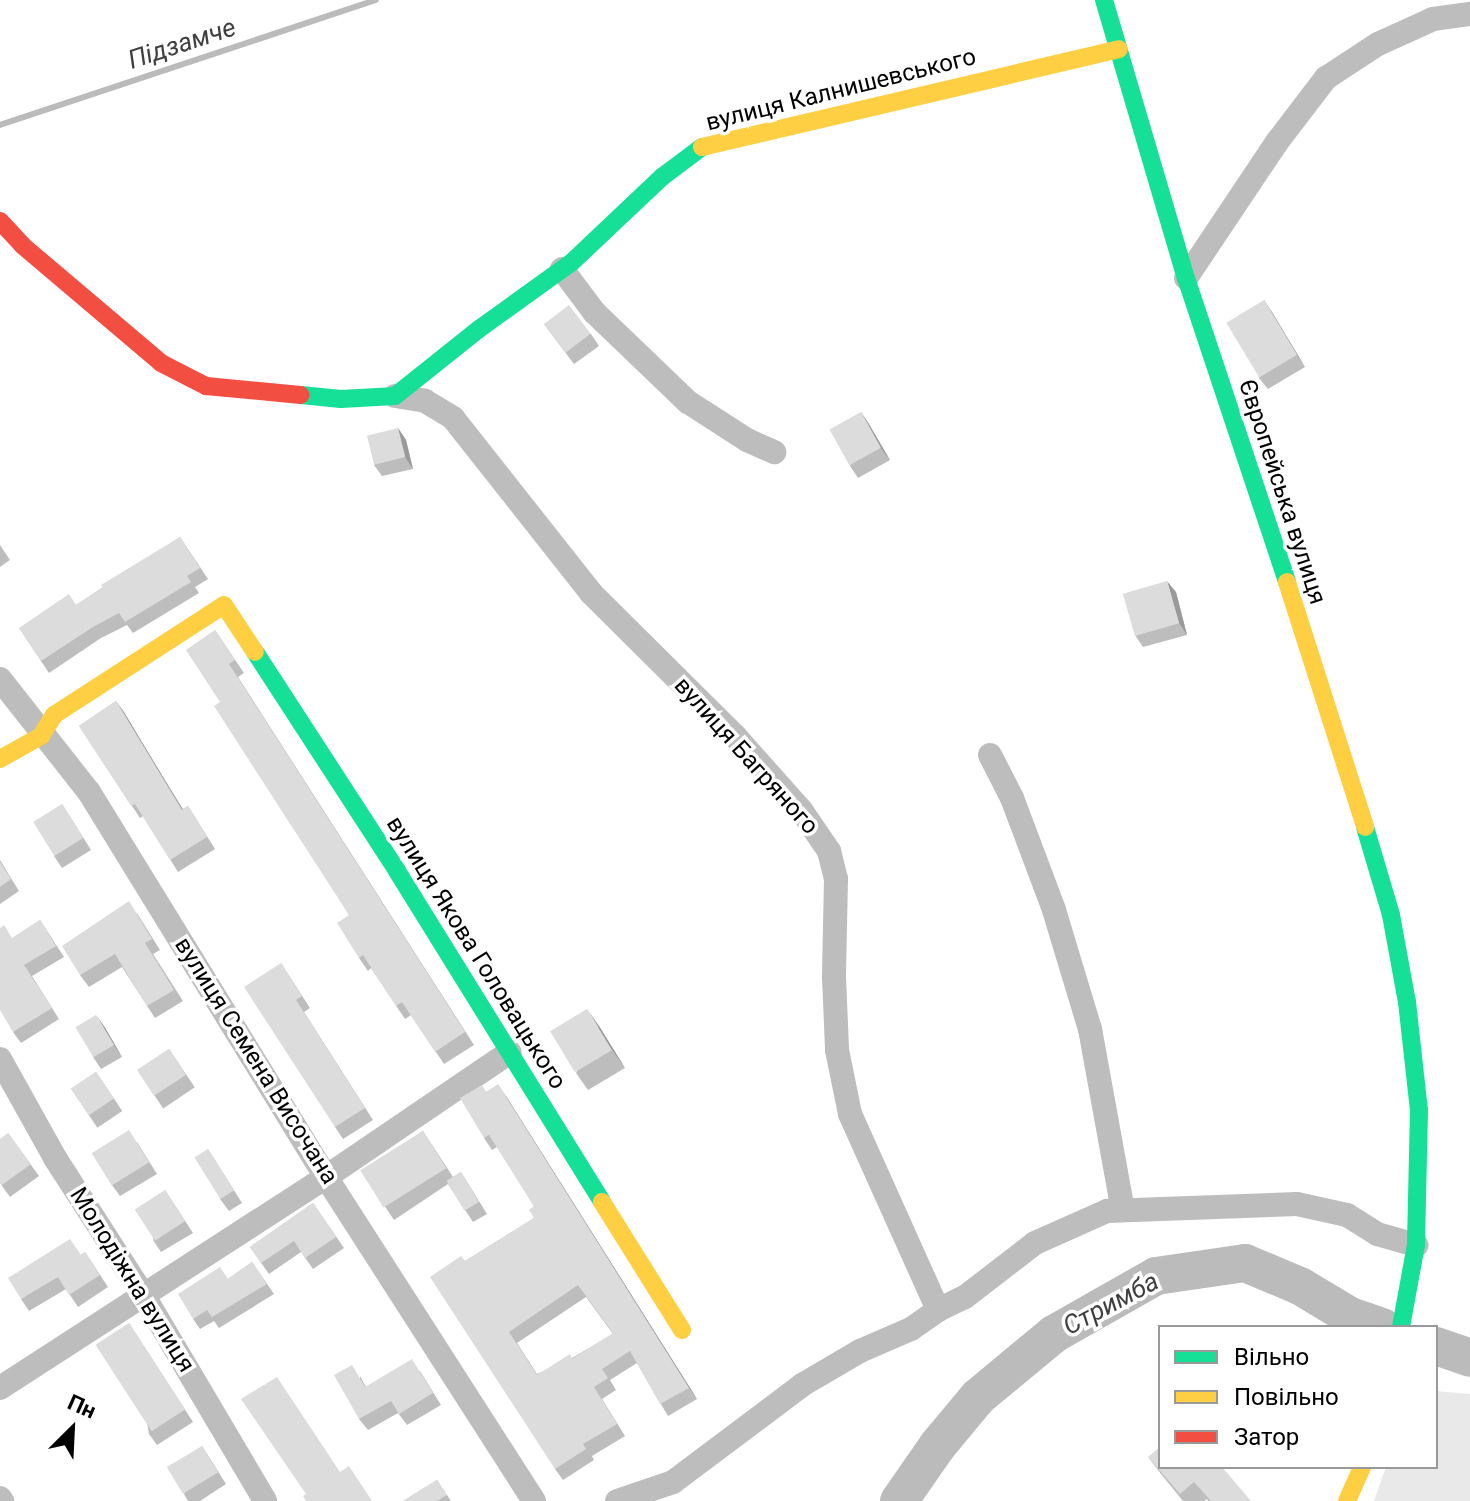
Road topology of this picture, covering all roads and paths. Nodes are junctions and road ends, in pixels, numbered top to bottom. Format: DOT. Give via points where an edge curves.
graph roads {
  1 [pos="1104,0"];
  2 [pos="1470,14"];
  3 [pos="1119,49"];
  4 [pos="0,221"];
  5 [pos="562,269"];
  6 [pos="1186,278"];
  7 [pos="395,396"];
  8 [pos="774,452"];
  9 [pos="0,679"];
  10 [pos="41,736"];
  11 [pos="990,755"];
  12 [pos="0,759"];
  13 [pos="510,1052"];
  14 [pos="0,1059"];
  15 [pos="326,1177"];
  16 [pos="1123,1210"];
  17 [pos="1416,1245"];
  18 [pos="144,1296"];
  19 [pos="938,1310"];
  20 [pos="1401,1325"];
  21 [pos="682,1330"];
  22 [pos="0,1388"];
  23 [pos="1361,1469"];
  24 [pos="265,1501"];
  25 [pos="534,1501"];
  26 [pos="617,1501"];
  27 [pos="1347,1501"];
  1 -- 3 [label="street, Європейська вулиця"];
  2 -- 6 [label="street" via="1433,19 1378,44 1326,78"];
  3 -- 5 [label="street, вулиця Калнишевського" via="704,146 662,177"];
  3 -- 6 [label="street, Європейська вулиця"];
  4 -- 7 [label="street" via="161,363 206,386 341,399"];
  5 -- 7 [label="street, вулиця Калнишевського"];
  5 -- 8 [label="street" via="594,312 688,402"];
  6 -- 17 [label="street, Європейська вулиця" via="1343,752 1391,915 1419,1110"];
  7 -- 19 [label="street, вулиця Багряного" via="425,401 453,418 591,593 735,736 801,810 829,851 836,879 837,1050 850,1114"];
  9 -- 10 [label="street, вулиця Семена Височана"];
  10 -- 12 [label="street"];
  10 -- 13 [label="street, вулиця Якова Головацького" via="54,715 224,605"];
  10 -- 15 [label="street, вулиця Семена Височана" via="89,792"];
  11 -- 16 [label="street" via="1054,910 1090,1029"];
  13 -- 15 [label="street"];
  13 -- 21 [label="street, вулиця Якова Головацького"];
  14 -- 18 [label="street, Молодіжна вулиця" via="55,1158"];
  15 -- 18 [label="street"];
  15 -- 25 [label="street, вулиця Семена Височана"];
  16 -- 17 [label="street" via="1297,1204 1338,1212 1377,1234"];
  16 -- 19 [label="street" via="1068,1225 1035,1243 980,1288"];
  17 -- 20 [label="street, Європейська вулиця"];
  18 -- 22 [label="street"];
  18 -- 24 [label="street, Молодіжна вулиця"];
  19 -- 26 [label="street" via="802,1385 673,1482"];
  23 -- 27 [label="street"];
}
